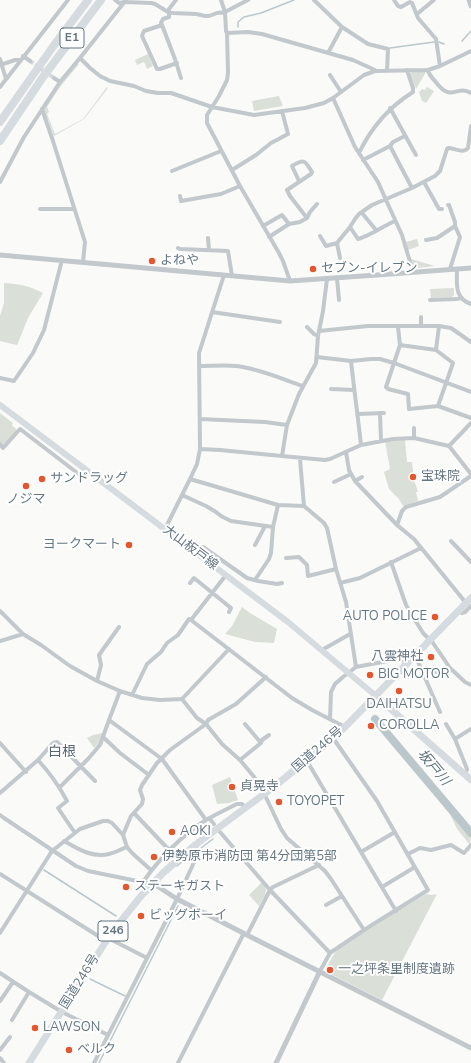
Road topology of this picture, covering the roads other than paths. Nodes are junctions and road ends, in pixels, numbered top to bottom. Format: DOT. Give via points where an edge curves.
graph roads {
  1 [pos="68,0"];
  2 [pos="88,0"];
  3 [pos="101,0"];
  4 [pos="115,0"];
  5 [pos="176,0"];
  6 [pos="221,0"];
  7 [pos="248,0"];
  8 [pos="314,0"];
  9 [pos="394,0"];
  10 [pos="434,0"];
  11 [pos="469,0"];
  12 [pos="126,1"];
  13 [pos="471,6"];
  14 [pos="168,12"];
  15 [pos="225,12"];
  16 [pos="417,14"];
  17 [pos="162,25"];
  18 [pos="342,27"];
  19 [pos="227,33"];
  20 [pos="471,51"];
  21 [pos="328,53"];
  22 [pos="23,56"];
  23 [pos="80,58"];
  24 [pos="0,59"];
  25 [pos="20,60"];
  26 [pos="30,61"];
  27 [pos="177,64"];
  28 [pos="1,65"];
  29 [pos="440,66"];
  30 [pos="375,70"];
  31 [pos="407,70"];
  32 [pos="428,70"];
  33 [pos="387,71"];
  34 [pos="330,75"];
  35 [pos="54,78"];
  36 [pos="181,78"];
  37 [pos="6,79"];
  38 [pos="60,82"];
  39 [pos="0,87"];
  40 [pos="341,92"];
  41 [pos="471,93"];
  42 [pos="333,98"];
  43 [pos="212,107"];
  44 [pos="390,108"];
  45 [pos="42,109"];
  46 [pos="282,111"];
  47 [pos="0,122"];
  48 [pos="471,126"];
  49 [pos="405,136"];
  50 [pos="0,142"];
  51 [pos="390,146"];
  52 [pos="221,150"];
  53 [pos="359,153"];
  54 [pos="416,155"];
  55 [pos="363,160"];
  56 [pos="0,169"];
  57 [pos="232,170"];
  58 [pos="175,171"];
  59 [pos="5,172"];
  60 [pos="299,181"];
  61 [pos="0,182"];
  62 [pos="424,182"];
  63 [pos="240,186"];
  64 [pos="412,188"];
  65 [pos="180,196"];
  66 [pos="386,200"];
  67 [pos="317,204"];
  68 [pos="448,205"];
  69 [pos="40,209"];
  70 [pos="74,209"];
  71 [pos="442,209"];
  72 [pos="362,212"];
  73 [pos="307,218"];
  74 [pos="395,220"];
  75 [pos="289,224"];
  76 [pos="263,226"];
  77 [pos="455,226"];
  78 [pos="350,227"];
  79 [pos="376,230"];
  80 [pos="320,236"];
  81 [pos="269,237"];
  82 [pos="208,238"];
  83 [pos="426,240"];
  84 [pos="337,243"];
  85 [pos="178,248"];
  86 [pos="209,250"];
  87 [pos="0,255"];
  88 [pos="340,258"];
  89 [pos="62,260"];
  90 [pos="83,262"];
  91 [pos="471,268"];
  92 [pos="450,269"];
  93 [pos="457,269"];
  94 [pos="413,272"];
  95 [pos="224,275"];
  96 [pos="232,276"];
  97 [pos="337,278"];
  98 [pos="327,279"];
  99 [pos="290,281"];
  100 [pos="461,298"];
  101 [pos="339,300"];
  102 [pos="430,300"];
  103 [pos="471,304"];
  104 [pos="212,312"];
  105 [pos="421,317"];
  106 [pos="280,322"];
  107 [pos="398,326"];
  108 [pos="421,326"];
  109 [pos="440,326"];
  110 [pos="307,327"];
  111 [pos="319,331"];
  112 [pos="318,336"];
  113 [pos="471,342"];
  114 [pos="400,345"];
  115 [pos="436,350"];
  116 [pos="317,357"];
  117 [pos="351,361"];
  118 [pos="394,363"];
  119 [pos="199,366"];
  120 [pos="0,378"];
  121 [pos="446,383"];
  122 [pos="303,386"];
  123 [pos="331,389"];
  124 [pos="354,390"];
  125 [pos="471,392"];
  126 [pos="0,405"];
  127 [pos="438,406"];
  128 [pos="358,414"];
  129 [pos="471,418"];
  130 [pos="200,419"];
  131 [pos="287,424"];
  132 [pos="471,424"];
  133 [pos="414,428"];
  134 [pos="414,438"];
  135 [pos="381,441"];
  136 [pos="0,444"];
  137 [pos="361,445"];
  138 [pos="449,446"];
  139 [pos="200,449"];
  140 [pos="346,452"];
  141 [pos="282,456"];
  142 [pos="300,459"];
  143 [pos="85,469"];
  144 [pos="350,474"];
  145 [pos="471,475"];
  146 [pos="362,477"];
  147 [pos="190,479"];
  148 [pos="355,481"];
  149 [pos="334,482"];
  150 [pos="182,495"];
  151 [pos="278,505"];
  152 [pos="304,506"];
  153 [pos="397,525"];
  154 [pos="264,526"];
  155 [pos="273,526"];
  156 [pos="165,529"];
  157 [pos="451,540"];
  158 [pos="255,545"];
  159 [pos="421,548"];
  160 [pos="196,553"];
  161 [pos="286,558"];
  162 [pos="391,562"];
  163 [pos="471,562"];
  164 [pos="336,569"];
  165 [pos="226,575"];
  166 [pos="255,580"];
  167 [pos="190,583"];
  168 [pos="282,583"];
  169 [pos="340,583"];
  170 [pos="212,592"];
  171 [pos="471,598"];
  172 [pos="468,605"];
  173 [pos="231,608"];
  174 [pos="0,611"];
  175 [pos="191,620"];
  176 [pos="119,627"];
  177 [pos="23,634"];
  178 [pos="350,634"];
  179 [pos="430,640"];
  180 [pos="0,641"];
  181 [pos="229,649"];
  182 [pos="322,650"];
  183 [pos="415,655"];
  184 [pos="407,664"];
  185 [pos="356,667"];
  186 [pos="450,668"];
  187 [pos="348,673"];
  188 [pos="424,675"];
  189 [pos="266,677"];
  190 [pos="97,680"];
  191 [pos="471,685"];
  192 [pos="120,692"];
  193 [pos="132,695"];
  194 [pos="376,696"];
  195 [pos="182,699"];
  196 [pos="440,712"];
  197 [pos="330,719"];
  198 [pos="109,720"];
  199 [pos="206,724"];
  200 [pos="245,724"];
  201 [pos="446,724"];
  202 [pos="345,727"];
  203 [pos="471,729"];
  204 [pos="269,735"];
  205 [pos="103,737"];
  206 [pos="333,738"];
  207 [pos="454,739"];
  208 [pos="0,743"];
  209 [pos="261,743"];
  210 [pos="162,758"];
  211 [pos="38,760"];
  212 [pos="240,760"];
  213 [pos="307,761"];
  214 [pos="81,766"];
  215 [pos="26,772"];
  216 [pos="150,775"];
  217 [pos="468,778"];
  218 [pos="95,781"];
  219 [pos="60,787"];
  220 [pos="0,793"];
  221 [pos="264,794"];
  222 [pos="246,807"];
  223 [pos="134,813"];
  224 [pos="0,815"];
  225 [pos="208,819"];
  226 [pos="214,824"];
  227 [pos="220,832"];
  228 [pos="395,832"];
  229 [pos="75,833"];
  230 [pos="123,835"];
  231 [pos="64,841"];
  232 [pos="195,845"];
  233 [pos="471,846"];
  234 [pos="127,847"];
  235 [pos="52,851"];
  236 [pos="170,851"];
  237 [pos="361,852"];
  238 [pos="408,854"];
  239 [pos="318,865"];
  240 [pos="415,867"];
  241 [pos="151,870"];
  242 [pos="0,874"];
  243 [pos="143,882"];
  244 [pos="152,884"];
  245 [pos="382,887"];
  246 [pos="270,890"];
  247 [pos="27,891"];
  248 [pos="342,896"];
  249 [pos="178,899"];
  250 [pos="326,905"];
  251 [pos="396,911"];
  252 [pos="2,925"];
  253 [pos="364,930"];
  254 [pos="0,933"];
  255 [pos="246,934"];
  256 [pos="107,940"];
  257 [pos="330,953"];
  258 [pos="147,958"];
  259 [pos="320,972"];
  260 [pos="0,973"];
  261 [pos="13,982"];
  262 [pos="29,992"];
  263 [pos="0,1001"];
  264 [pos="62,1012"];
  265 [pos="12,1020"];
  266 [pos="108,1035"];
  267 [pos="10,1037"];
  268 [pos="471,1048"];
  269 [pos="0,1050"];
  270 [pos="0,1058"];
  271 [pos="4,1063"];
  272 [pos="29,1063"];
  273 [pos="94,1063"];
  274 [pos="178,1063"];
  275 [pos="276,1063"];
  1 -- 22 [label="street"];
  2 -- 47 [label="highway, E1"];
  3 -- 50 [label="highway, E1" via="43,77"];
  4 -- 12 [label="street" via="119,3"];
  5 -- 14 [label="street"];
  6 -- 15 [label="street"];
  7 -- 15 [label="street"];
  8 -- 18 [label="street"];
  9 -- 16 [label="street" via="401,7 412,3"];
  10 -- 16 [label="street"];
  11 -- 13 [label="street"];
  12 -- 14 [label="street" via="155,4"];
  12 -- 23 [label="street"];
  14 -- 15 [label="street" via="205,16"];
  14 -- 17 [label="street" via="169,17 163,19"];
  15 -- 19 [label="street"];
  16 -- 29 [label="street" via="436,39"];
  17 -- 27 [label="street"];
  17 -- 27 [label="street" via="144,32 142,36 157,69"];
  18 -- 21 [label="street"];
  18 -- 33 [label="street" via="368,44 388,49"];
  19 -- 21 [label="street" via="256,33"];
  19 -- 43 [label="street" via="227,76"];
  20 -- 29 [label="street"];
  21 -- 30 [label="street"];
  22 -- 25 [label="street"];
  22 -- 26 [label="street"];
  23 -- 38 [label="street"];
  23 -- 43 [label="street" via="100,76 110,81 146,91 171,93"];
  24 -- 28 [label="street"];
  25 -- 28 [label="street"];
  25 -- 37 [label="street"];
  27 -- 36 [label="street"];
  28 -- 37 [label="street"];
  29 -- 32 [label="street"];
  30 -- 33 [label="street"];
  30 -- 40 [label="street"];
  31 -- 32 [label="street"];
  31 -- 33 [label="street"];
  31 -- 44 [label="street" via="413,92"];
  32 -- 41 [label="street" via="445,92 464,90"];
  34 -- 40 [label="street"];
  35 -- 38 [label="street"];
  37 -- 39 [label="street"];
  38 -- 45 [label="street"];
  40 -- 42 [label="street"];
  42 -- 46 [label="street" via="320,105"];
  42 -- 53 [label="street"];
  43 -- 46 [label="street" via="254,115"];
  43 -- 52 [label="street" via="207,115 207,123"];
  44 -- 49 [label="street"];
  44 -- 53 [label="street" via="372,129"];
  45 -- 59 [label="street"];
  45 -- 70 [label="street"];
  46 -- 57 [label="street" via="288,134"];
  48 -- 62 [label="street" via="466,151 448,148 440,171"];
  49 -- 51 [label="street"];
  49 -- 54 [label="street"];
  51 -- 55 [label="street"];
  51 -- 64 [label="street"];
  52 -- 57 [label="street"];
  52 -- 58 [label="street"];
  53 -- 55 [label="street"];
  55 -- 66 [label="street" via="378,182"];
  56 -- 59 [label="street"];
  57 -- 63 [label="street"];
  59 -- 61 [label="street"];
  60 -- 60 [label="street" via="312,172 304,161 292,166"];
  60 -- 73 [label="street" via="287,190"];
  62 -- 64 [label="street"];
  62 -- 71 [label="street" via="439,209"];
  63 -- 65 [label="street" via="221,194 181,201"];
  63 -- 76 [label="street"];
  64 -- 66 [label="street"];
  66 -- 72 [label="street"];
  66 -- 74 [label="street"];
  67 -- 73 [label="street"];
  68 -- 77 [label="street" via="456,222"];
  69 -- 70 [label="street"];
  70 -- 90 [label="street" via="85,242"];
  72 -- 78 [label="street"];
  72 -- 79 [label="street"];
  73 -- 75 [label="street"];
  74 -- 79 [label="street"];
  74 -- 94 [label="street"];
  75 -- 76 [label="street" via="282,215"];
  75 -- 81 [label="street"];
  76 -- 81 [label="street"];
  77 -- 83 [label="street" via="437,238"];
  77 -- 92 [label="street" via="460,237"];
  78 -- 79 [label="street" via="358,239"];
  78 -- 84 [label="street"];
  80 -- 84 [label="street" via="326,246"];
  81 -- 99 [label="street" via="283,261"];
  82 -- 86 [label="street"];
  84 -- 88 [label="street"];
  85 -- 86 [label="street"];
  86 -- 96 [label="street" via="228,251"];
  87 -- 89 [label="street"];
  89 -- 90 [label="street"];
  89 -- 120 [label="street" via="47,321 37,345 14,381"];
  90 -- 95 [label="street"];
  91 -- 93 [label="street"];
  92 -- 93 [label="street"];
  92 -- 94 [label="street"];
  93 -- 100 [label="street" via="457,287"];
  94 -- 97 [label="street"];
  95 -- 96 [label="street"];
  95 -- 104 [label="street"];
  96 -- 99 [label="street"];
  97 -- 98 [label="street"];
  97 -- 101 [label="street"];
  98 -- 99 [label="street"];
  98 -- 111 [label="street"];
  100 -- 102 [label="street"];
  100 -- 103 [label="street"];
  104 -- 106 [label="street"];
  104 -- 119 [label="street" via="199,353"];
  105 -- 108 [label="street"];
  107 -- 108 [label="street"];
  107 -- 111 [label="street"];
  107 -- 114 [label="street"];
  108 -- 109 [label="street"];
  109 -- 113 [label="street" via="451,328"];
  109 -- 115 [label="street"];
  110 -- 112 [label="street"];
  111 -- 112 [label="street"];
  112 -- 116 [label="street"];
  114 -- 115 [label="street"];
  114 -- 118 [label="street"];
  115 -- 121 [label="street" via="453,363"];
  116 -- 117 [label="street"];
  116 -- 122 [label="street"];
  117 -- 118 [label="street" via="375,359"];
  117 -- 124 [label="street"];
  118 -- 121 [label="street"];
  118 -- 127 [label="street" via="386,387 388,389 408,394 409,409"];
  119 -- 122 [label="street" via="237,366"];
  119 -- 130 [label="street"];
  121 -- 125 [label="street"];
  121 -- 127 [label="street"];
  122 -- 131 [label="street"];
  123 -- 124 [label="street"];
  124 -- 128 [label="street"];
  126 -- 143 [label="main road, 大山板戸線"];
  127 -- 129 [label="street"];
  128 -- 135 [label="street" via="382,413"];
  128 -- 137 [label="street"];
  130 -- 131 [label="street"];
  130 -- 139 [label="street"];
  131 -- 141 [label="street"];
  132 -- 138 [label="street"];
  133 -- 134 [label="street"];
  134 -- 135 [label="street"];
  134 -- 138 [label="street"];
  135 -- 137 [label="street"];
  136 -- 143 [label="street" via="4,448 20,429 80,475"];
  137 -- 140 [label="street"];
  138 -- 145 [label="street"];
  139 -- 141 [label="street"];
  139 -- 147 [label="street"];
  140 -- 142 [label="street" via="325,460"];
  140 -- 144 [label="street"];
  141 -- 142 [label="street"];
  142 -- 152 [label="street"];
  143 -- 156 [label="main road, 大山板戸線"];
  144 -- 148 [label="street"];
  144 -- 149 [label="street"];
  145 -- 153 [label="street" via="440,497 406,507"];
  146 -- 148 [label="street"];
  147 -- 150 [label="street"];
  147 -- 151 [label="street"];
  148 -- 153 [label="street"];
  150 -- 154 [label="street" via="230,521"];
  150 -- 156 [label="street"];
  151 -- 152 [label="street"];
  151 -- 155 [label="street"];
  152 -- 164 [label="street" via="327,528"];
  153 -- 159 [label="street"];
  154 -- 155 [label="street"];
  154 -- 158 [label="street"];
  155 -- 166 [label="street" via="269,559"];
  156 -- 160 [label="main road, 大山板戸線"];
  157 -- 163 [label="street"];
  159 -- 162 [label="street"];
  159 -- 172 [label="street"];
  160 -- 165 [label="main road, 大山板戸線"];
  160 -- 166 [label="street" via="203,547 242,575"];
  161 -- 164 [label="street" via="298,557 307,565 306,576"];
  162 -- 169 [label="street" via="360,578"];
  162 -- 179 [label="street" via="406,605"];
  164 -- 169 [label="street"];
  165 -- 170 [label="street"];
  165 -- 182 [label="main road, 大山板戸線"];
  166 -- 168 [label="street"];
  167 -- 170 [label="street" via="195,576"];
  169 -- 178 [label="street" via="346,602"];
  170 -- 173 [label="street"];
  170 -- 175 [label="street"];
  171 -- 172 [label="main road, 国道246号 / 246"];
  172 -- 179 [label="main road, 国道246号 / 246" via="459,610"];
  174 -- 177 [label="street"];
  175 -- 181 [label="street"];
  175 -- 193 [label="street" via="189,618 178,635 147,664"];
  176 -- 190 [label="street" via="99,655 101,665"];
  177 -- 180 [label="street"];
  177 -- 190 [label="street" via="70,666"];
  178 -- 182 [label="street"];
  178 -- 185 [label="street"];
  179 -- 183 [label="main road, 国道246号 / 246"];
  179 -- 186 [label="street"];
  181 -- 189 [label="street"];
  181 -- 195 [label="street"];
  182 -- 187 [label="main road, 大山板戸線"];
  183 -- 184 [label="main road, 国道246号 / 246"];
  183 -- 188 [label="street"];
  184 -- 185 [label="street" via="398,659"];
  184 -- 194 [label="main road, 国道246号 / 246"];
  185 -- 187 [label="street"];
  186 -- 188 [label="street"];
  186 -- 191 [label="street" via="464,682"];
  187 -- 194 [label="main road, 大山板戸線"];
  187 -- 197 [label="street" via="335,684 331,692"];
  188 -- 196 [label="street"];
  189 -- 197 [label="street" via="292,698"];
  189 -- 199 [label="street" via="236,704 208,720"];
  190 -- 192 [label="street"];
  192 -- 193 [label="street"];
  192 -- 198 [label="street"];
  193 -- 195 [label="street" via="160,700"];
  194 -- 202 [label="main road, 国道246号 / 246"];
  194 -- 217 [label="main road"];
  195 -- 199 [label="street" via="197,718"];
  197 -- 202 [label="street"];
  198 -- 205 [label="street"];
  198 -- 210 [label="street"];
  199 -- 210 [label="street"];
  199 -- 212 [label="street" via="222,744"];
  200 -- 209 [label="street"];
  201 -- 207 [label="street"];
  202 -- 206 [label="main road, 国道246号 / 246"];
  203 -- 207 [label="street"];
  204 -- 209 [label="street"];
  205 -- 214 [label="street" via="100,745"];
  205 -- 216 [label="street"];
  206 -- 213 [label="main road, 国道246号 / 246"];
  206 -- 228 [label="street" via="377,801"];
  207 -- 217 [label="street" via="467,769"];
  208 -- 215 [label="street"];
  209 -- 212 [label="street"];
  210 -- 216 [label="street"];
  210 -- 225 [label="street"];
  211 -- 214 [label="street" via="53,743 57,742"];
  211 -- 215 [label="street"];
  211 -- 219 [label="street"];
  212 -- 221 [label="street"];
  213 -- 221 [label="main road, 国道246号 / 246"];
  213 -- 237 [label="street"];
  214 -- 218 [label="street"];
  214 -- 219 [label="street"];
  215 -- 220 [label="street"];
  216 -- 223 [label="street" via="140,790 142,804"];
  219 -- 229 [label="street" via="67,801 58,808"];
  221 -- 222 [label="main road, 国道246号 / 246"];
  221 -- 239 [label="street" via="287,838"];
  222 -- 225 [label="street" via="237,804"];
  222 -- 232 [label="main road, 国道246号 / 246"];
  223 -- 230 [label="street"];
  223 -- 236 [label="street"];
  224 -- 235 [label="street"];
  225 -- 226 [label="street"];
  225 -- 236 [label="street"];
  227 -- 246 [label="street"];
  228 -- 237 [label="street"];
  228 -- 238 [label="street"];
  229 -- 230 [label="street" via="80,829 108,821"];
  229 -- 231 [label="street"];
  230 -- 234 [label="street"];
  231 -- 234 [label="street" via="98,856"];
  231 -- 235 [label="street"];
  232 -- 244 [label="main road, 国道246号 / 246"];
  232 -- 249 [label="street" via="198,854"];
  233 -- 238 [label="street" via="464,853 451,845 431,850 420,848"];
  234 -- 241 [label="street"];
  235 -- 243 [label="street" via="88,871"];
  235 -- 247 [label="street"];
  236 -- 241 [label="street"];
  237 -- 245 [label="street"];
  238 -- 240 [label="street"];
  239 -- 246 [label="street"];
  239 -- 248 [label="street"];
  240 -- 245 [label="street"];
  240 -- 251 [label="street" via="428,890"];
  241 -- 243 [label="street"];
  242 -- 247 [label="street"];
  243 -- 244 [label="street"];
  244 -- 249 [label="street"];
  244 -- 256 [label="main road, 国道246号 / 246"];
  245 -- 251 [label="street"];
  246 -- 255 [label="street"];
  246 -- 257 [label="street"];
  247 -- 252 [label="street"];
  247 -- 256 [label="street"];
  248 -- 250 [label="street"];
  248 -- 253 [label="street"];
  249 -- 255 [label="street"];
  249 -- 258 [label="street"];
  251 -- 253 [label="street"];
  252 -- 254 [label="street"];
  253 -- 257 [label="street"];
  255 -- 259 [label="street"];
  255 -- 274 [label="street"];
  256 -- 258 [label="street"];
  256 -- 264 [label="main road, 国道246号 / 246"];
  257 -- 259 [label="street"];
  258 -- 266 [label="street"];
  259 -- 268 [label="street"];
  259 -- 275 [label="street"];
  260 -- 261 [label="street"];
  261 -- 262 [label="street"];
  261 -- 263 [label="street"];
  262 -- 264 [label="street"];
  262 -- 265 [label="street"];
  264 -- 266 [label="street"];
  264 -- 272 [label="main road, 国道246号 / 246"];
  266 -- 273 [label="street"];
  267 -- 269 [label="street"];
  270 -- 271 [label="street"];
}
